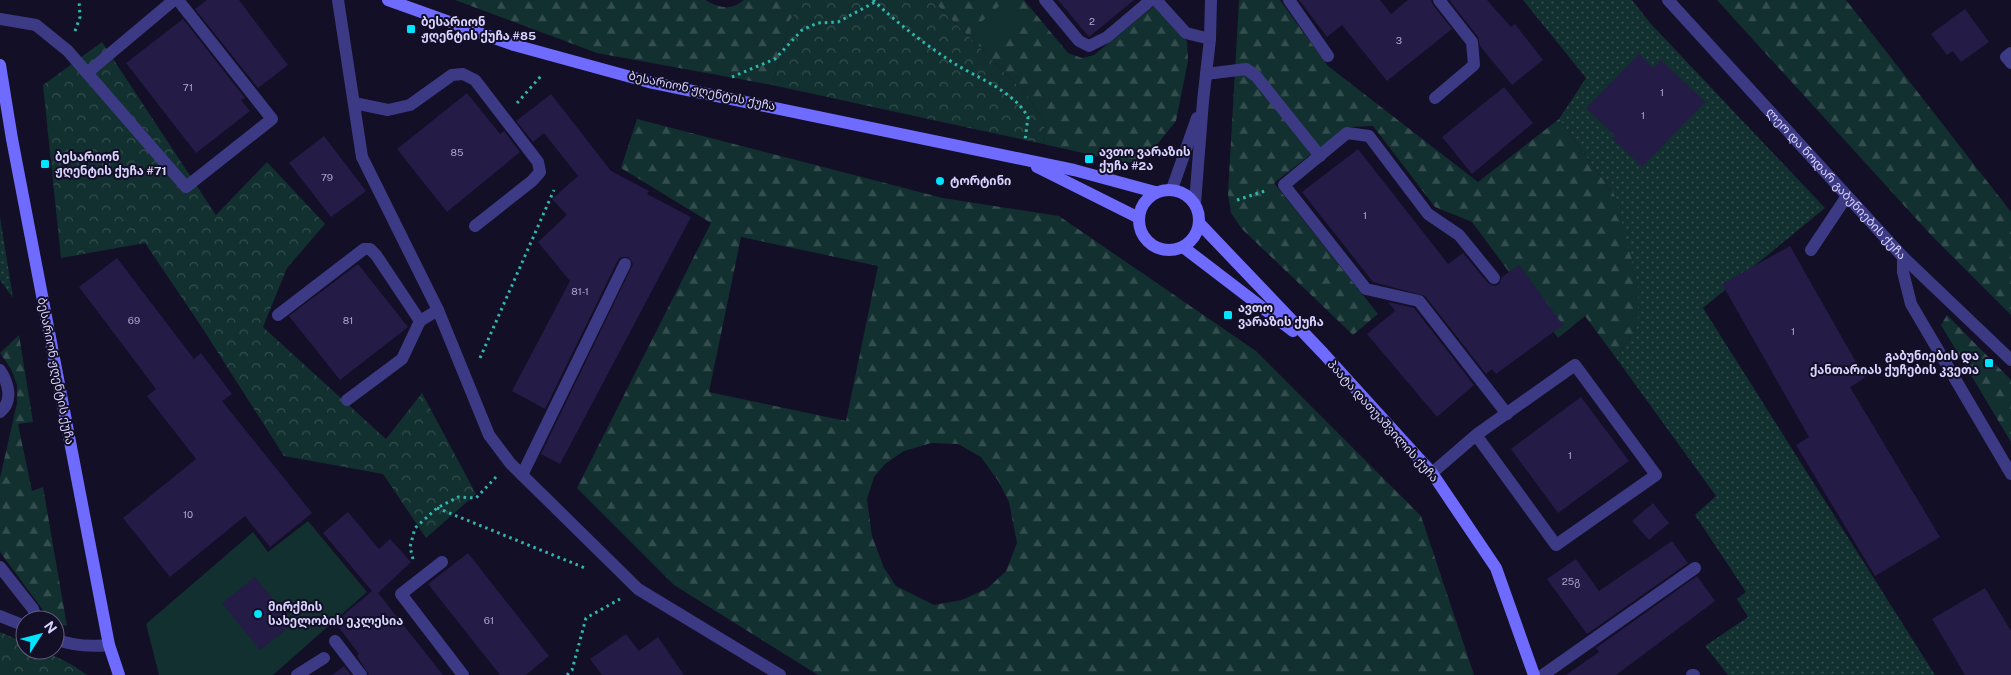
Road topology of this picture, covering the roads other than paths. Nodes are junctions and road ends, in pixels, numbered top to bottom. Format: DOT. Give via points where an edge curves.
graph roads {
  1 [pos="176,0"];
  2 [pos="338,0"];
  3 [pos="388,0"];
  4 [pos="1045,0"];
  5 [pos="1151,0"];
  6 [pos="1156,0"];
  7 [pos="1212,0"];
  8 [pos="1289,0"];
  9 [pos="1439,0"];
  10 [pos="1668,0"];
  11 [pos="0,19"];
  12 [pos="1210,39"];
  13 [pos="2011,53"];
  14 [pos="1328,56"];
  15 [pos="2011,63"];
  16 [pos="0,65"];
  17 [pos="87,73"];
  18 [pos="1206,74"];
  19 [pos="1435,98"];
  20 [pos="1203,102"];
  21 [pos="354,103"];
  22 [pos="1320,156"];
  23 [pos="1022,160"];
  24 [pos="1172,189"];
  25 [pos="1155,192"];
  26 [pos="1847,196"];
  27 [pos="1195,203"];
  28 [pos="1138,218"];
  29 [pos="1200,223"];
  30 [pos="475,226"];
  31 [pos="1183,247"];
  32 [pos="1811,250"];
  33 [pos="1903,257"];
  34 [pos="625,264"];
  35 [pos="1494,278"];
  36 [pos="438,310"];
  37 [pos="278,315"];
  38 [pos="420,321"];
  39 [pos="1323,353"];
  40 [pos="2011,360"];
  41 [pos="0,370"];
  42 [pos="347,400"];
  43 [pos="2,410"];
  44 [pos="1507,414"];
  45 [pos="0,423"];
  46 [pos="1476,435"];
  47 [pos="1432,474"];
  48 [pos="2011,474"];
  49 [pos="522,475"];
  50 [pos="442,562"];
  51 [pos="0,567"];
  52 [pos="1694,568"];
  53 [pos="33,610"];
  54 [pos="0,616"];
  55 [pos="15,622"];
  56 [pos="335,641"];
  57 [pos="65,643"];
  58 [pos="109,645"];
  59 [pos="324,658"];
  60 [pos="119,675"];
  61 [pos="297,675"];
  62 [pos="361,675"];
  63 [pos="463,675"];
  64 [pos="780,675"];
  65 [pos="1534,675"];
  66 [pos="1543,675"];
  1 -- 17 [label="street"];
  1 -- 17 [label="street" via="272,119 186,187"];
  2 -- 21 [label="street"];
  3 -- 23 [label="main road, ბესარიონ ჟღენტის ქუჩა" via="514,45 649,82"];
  4 -- 5 [label="street" via="1079,41 1089,46 1107,37"];
  6 -- 12 [label="street" via="1186,33"];
  7 -- 12 [label="street"];
  8 -- 14 [label="street"];
  9 -- 19 [label="street" via="1472,42 1474,65"];
  10 -- 26 [label="street, ლეო და ნოდარ გაბუნიების ქუჩა"];
  11 -- 17 [label="street" via="36,25 68,50"];
  12 -- 18 [label="street"];
  13 -- 15 [label="street" via="2006,57"];
  16 -- 58 [label="main road, ბესარიონ ჟღენტის ქუჩა"];
  18 -- 20 [label="street"];
  18 -- 22 [label="street" via="1246,68 1256,76"];
  20 -- 24 [label="street"];
  20 -- 27 [label="street"];
  21 -- 30 [label="street" via="388,110 410,105 452,75 463,74 474,80 538,162 540,172"];
  21 -- 36 [label="street" via="362,157"];
  22 -- 35 [label="street" via="1347,134 1369,136 1428,214 1459,235"];
  22 -- 44 [label="street" via="1284,185 1366,289 1419,300"];
  23 -- 25 [label="main road, ბესარიონ ჟღენტის ქუჩა"];
  23 -- 28 [label="main road, ბესარიონ ჟღენტის ქუჩა"];
  24 -- 25 [label="main road"];
  24 -- 27 [label="main road"];
  25 -- 28 [label="main road" via="1144,203"];
  26 -- 32 [label="street"];
  26 -- 33 [label="street, ლეო და ნოდარ გაბუნიების ქუჩა"];
  27 -- 29 [label="main road"];
  28 -- 31 [label="main road" via="1142,234 1152,245 1167,250"];
  29 -- 31 [label="main road" via="1194,237"];
  29 -- 39 [label="main road, პაატა დათუაშვილის ქუჩა"];
  31 -- 39 [label="main road, პაატა დათუაშვილის ქუჩა"];
  33 -- 40 [label="street, ლეო და ნოდარ გაბუნიების ქუჩა"];
  33 -- 48 [label="street" via="1903,272 1912,304"];
  34 -- 49 [label="street"];
  36 -- 38 [label="street"];
  36 -- 49 [label="street" via="489,435"];
  37 -- 38 [label="street" via="364,249 370,249"];
  38 -- 42 [label="street" via="402,359"];
  39 -- 47 [label="main road, პაატა დათუაშვილის ქუჩა"];
  41 -- 43 [label="street" via="8,382 8,395"];
  43 -- 45 [label="street"];
  44 -- 46 [label="street"];
  44 -- 46 [label="street" via="1575,366 1656,475 1556,546"];
  46 -- 47 [label="street"];
  47 -- 65 [label="main road, პაატა დათუაშვილის ქუჩა" via="1496,568"];
  49 -- 64 [label="street" via="638,589"];
  50 -- 63 [label="street" via="401,594"];
  51 -- 53 [label="street"];
  52 -- 66 [label="street"];
  54 -- 55 [label="street"];
  56 -- 62 [label="street"];
  57 -- 58 [label="street" via="90,647"];
  58 -- 60 [label="main road, ბესარიონ ჟღენტის ქუჩა"];
  59 -- 61 [label="street"];
}
